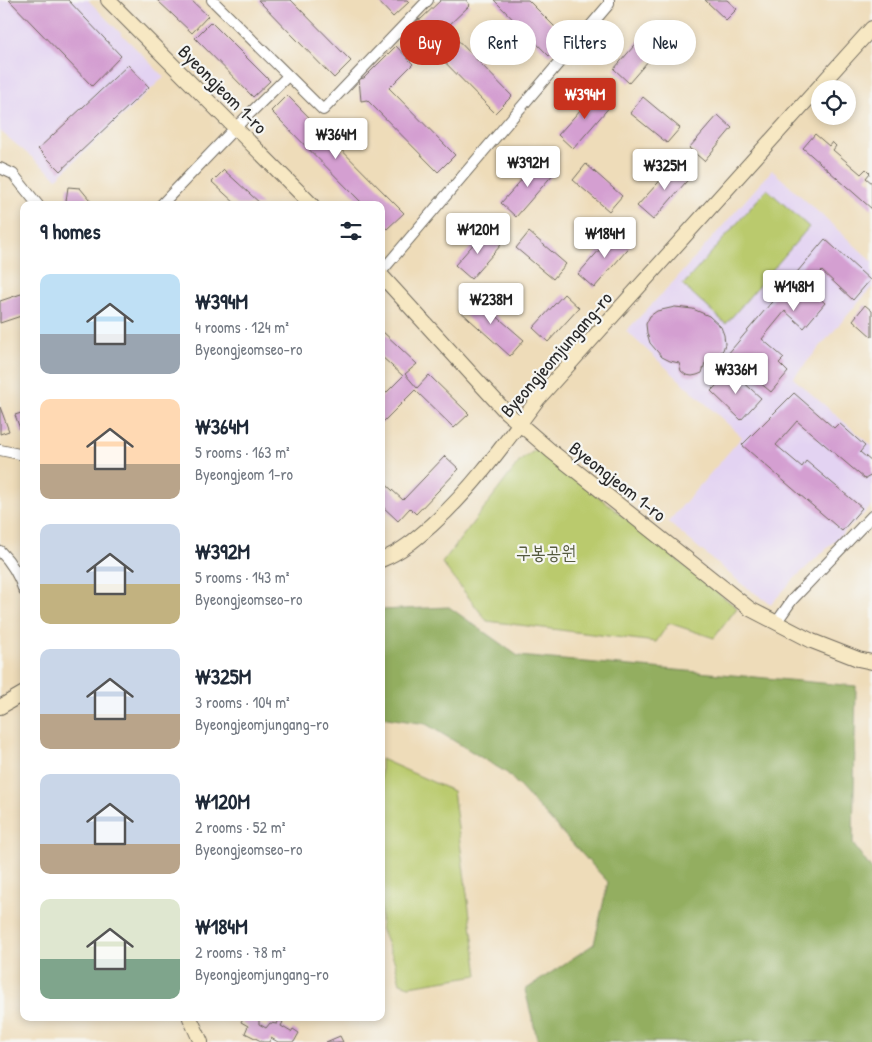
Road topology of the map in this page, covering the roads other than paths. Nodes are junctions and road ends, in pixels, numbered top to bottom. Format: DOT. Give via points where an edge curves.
graph roads {
  1 [pos="108,0"];
  2 [pos="212,0"];
  3 [pos="428,0"];
  4 [pos="609,0"];
  5 [pos="872,28"];
  6 [pos="288,76"];
  7 [pos="235,128"];
  8 [pos="0,168"];
  9 [pos="35,201"];
  10 [pos="165,201"];
  11 [pos="308,201"];
  12 [pos="385,269"];
  13 [pos="385,278"];
  14 [pos="519,424"];
  15 [pos="0,450"];
  16 [pos="20,454"];
  17 [pos="872,516"];
  18 [pos="0,551"];
  19 [pos="385,558"];
  20 [pos="20,578"];
  21 [pos="776,624"];
  22 [pos="872,662"];
  23 [pos="20,695"];
  24 [pos="0,707"];
  25 [pos="191,1021"];
  26 [pos="201,1042"];
  1 -- 7 [label="street, Byeongjeom 1-ro"];
  2 -- 6 [label="street"];
  3 -- 6 [label="street" via="323,110"];
  4 -- 12 [label="street" via="609,4"];
  5 -- 14 [label="street, Byeongjeomjungang-ro" via="545,391"];
  6 -- 7 [label="street"];
  7 -- 10 [label="street"];
  7 -- 11 [label="street, Byeongjeom 1-ro"];
  8 -- 9 [label="street" via="13,174"];
  13 -- 14 [label="street, Byeongjeom 1-ro"];
  14 -- 19 [label="street, Byeongjeomjungang-ro" via="456,504 415,540"];
  14 -- 21 [label="street, Byeongjeom 1-ro" via="742,603"];
  15 -- 16 [label="street"];
  17 -- 21 [label="street" via="792,600"];
  18 -- 20 [label="street"];
  21 -- 22 [label="street, Byeongjeom 1-ro"];
  23 -- 24 [label="street"];
  25 -- 26 [label="street"];
}
